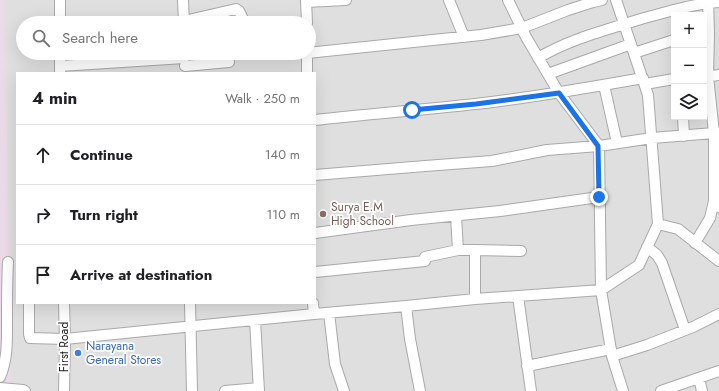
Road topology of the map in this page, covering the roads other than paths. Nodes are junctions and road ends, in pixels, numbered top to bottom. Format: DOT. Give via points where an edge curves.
graph roads {
  1 [pos="60,0"];
  2 [pos="183,0"];
  3 [pos="346,0"];
  4 [pos="449,0"];
  5 [pos="508,0"];
  6 [pos="602,0"];
  7 [pos="616,0"];
  8 [pos="306,1"];
  9 [pos="708,2"];
  10 [pos="719,2"];
  11 [pos="60,16"];
  12 [pos="184,16"];
  13 [pos="208,16"];
  14 [pos="242,16"];
  15 [pos="307,16"];
  16 [pos="624,24"];
  17 [pos="522,28"];
  18 [pos="711,33"];
  19 [pos="464,37"];
  20 [pos="671,41"];
  21 [pos="632,48"];
  22 [pos="316,52"];
  23 [pos="538,58"];
  24 [pos="307,60"];
  25 [pos="229,62"];
  26 [pos="184,63"];
  27 [pos="707,67"];
  28 [pos="60,70"];
  29 [pos="308,72"];
  30 [pos="548,74"];
  31 [pos="719,75"];
  32 [pos="707,76"];
  33 [pos="671,79"];
  34 [pos="644,81"];
  35 [pos="707,82"];
  36 [pos="604,85"];
  37 [pos="559,93"];
  38 [pos="316,120"];
  39 [pos="683,120"];
  40 [pos="716,133"];
  41 [pos="684,136"];
  42 [pos="652,138"];
  43 [pos="617,144"];
  44 [pos="598,146"];
  45 [pos="716,163"];
  46 [pos="316,175"];
  47 [pos="599,197"];
  48 [pos="716,204"];
  49 [pos="456,216"];
  50 [pos="658,224"];
  51 [pos="316,233"];
  52 [pos="695,243"];
  53 [pos="647,247"];
  54 [pos="458,250"];
  55 [pos="475,250"];
  56 [pos="521,251"];
  57 [pos="719,261"];
  58 [pos="8,262"];
  59 [pos="316,272"];
  60 [pos="601,290"];
  61 [pos="518,296"];
  62 [pos="475,299"];
  63 [pos="29,304"];
  64 [pos="64,304"];
  65 [pos="190,304"];
  66 [pos="313,304"];
  67 [pos="406,306"];
  68 [pos="329,313"];
  69 [pos="314,314"];
  70 [pos="719,314"];
  71 [pos="255,320"];
  72 [pos="190,327"];
  73 [pos="685,330"];
  74 [pos="65,339"];
  75 [pos="612,353"];
  76 [pos="527,366"];
  77 [pos="719,371"];
  78 [pos="0,377"];
  79 [pos="699,378"];
  80 [pos="0,388"];
  81 [pos="259,390"];
  82 [pos="25,391"];
  83 [pos="64,391"];
  84 [pos="192,391"];
  85 [pos="225,391"];
  86 [pos="344,391"];
  87 [pos="420,391"];
  88 [pos="531,391"];
  89 [pos="623,391"];
  90 [pos="661,391"];
  91 [pos="702,391"];
  1 -- 11 [label="street"];
  2 -- 12 [label="street"];
  3 -- 8 [label="street"];
  4 -- 19 [label="street"];
  5 -- 17 [label="street"];
  6 -- 17 [label="street"];
  7 -- 16 [label="street"];
  8 -- 15 [label="street"];
  9 -- 10 [label="street"];
  9 -- 16 [label="street"];
  9 -- 18 [label="street"];
  13 -- 14 [label="street" via="236,9"];
  16 -- 21 [label="street"];
  16 -- 23 [label="street" via="576,40"];
  17 -- 19 [label="street"];
  17 -- 23 [label="street"];
  18 -- 27 [label="street"];
  19 -- 22 [label="street"];
  20 -- 21 [label="street"];
  21 -- 30 [label="street"];
  21 -- 34 [label="street"];
  23 -- 30 [label="street"];
  24 -- 29 [label="street"];
  25 -- 26 [label="street"];
  26 -- 28 [label="street"];
  30 -- 37 [label="street"];
  31 -- 32 [label="street"];
  33 -- 34 [label="street"];
  34 -- 36 [label="street"];
  34 -- 42 [label="street" via="648,94"];
  35 -- 40 [label="street"];
  36 -- 37 [label="street"];
  36 -- 43 [label="street"];
  37 -- 38 [label="street"];
  37 -- 44 [label="street"];
  39 -- 41 [label="street"];
  40 -- 41 [label="street"];
  40 -- 45 [label="street"];
  41 -- 42 [label="street"];
  42 -- 43 [label="street"];
  42 -- 50 [label="street"];
  43 -- 44 [label="street"];
  44 -- 46 [label="street" via="547,150 492,161"];
  44 -- 47 [label="street"];
  45 -- 48 [label="street"];
  47 -- 49 [label="street"];
  47 -- 60 [label="street"];
  48 -- 52 [label="street"];
  49 -- 51 [label="street"];
  49 -- 54 [label="street"];
  50 -- 52 [label="street" via="678,229"];
  50 -- 53 [label="street"];
  52 -- 57 [label="street"];
  53 -- 60 [label="street" via="638,265"];
  53 -- 73 [label="street" via="662,263"];
  54 -- 55 [label="street"];
  54 -- 59 [label="street" via="425,259"];
  55 -- 56 [label="street"];
  55 -- 62 [label="street"];
  58 -- 78 [label="street" via="6,360"];
  60 -- 61 [label="street"];
  60 -- 75 [label="street"];
  61 -- 62 [label="street"];
  61 -- 76 [label="street"];
  62 -- 67 [label="street"];
  63 -- 74 [label="street" via="30,338"];
  64 -- 74 [label="street, First Road"];
  65 -- 72 [label="street"];
  66 -- 69 [label="street"];
  67 -- 68 [label="street"];
  67 -- 87 [label="street"];
  68 -- 69 [label="street"];
  68 -- 86 [label="street" via="335,364"];
  69 -- 71 [label="street"];
  70 -- 73 [label="street"];
  71 -- 72 [label="street"];
  71 -- 81 [label="street"];
  72 -- 74 [label="street"];
  72 -- 84 [label="street"];
  73 -- 75 [label="street" via="647,345"];
  74 -- 83 [label="street, First Road"];
  75 -- 76 [label="street"];
  75 -- 89 [label="street"];
  76 -- 88 [label="street"];
  77 -- 79 [label="street"];
  79 -- 90 [label="street"];
  79 -- 91 [label="street"];
  80 -- 82 [label="street"];
  81 -- 85 [label="street"];
}
